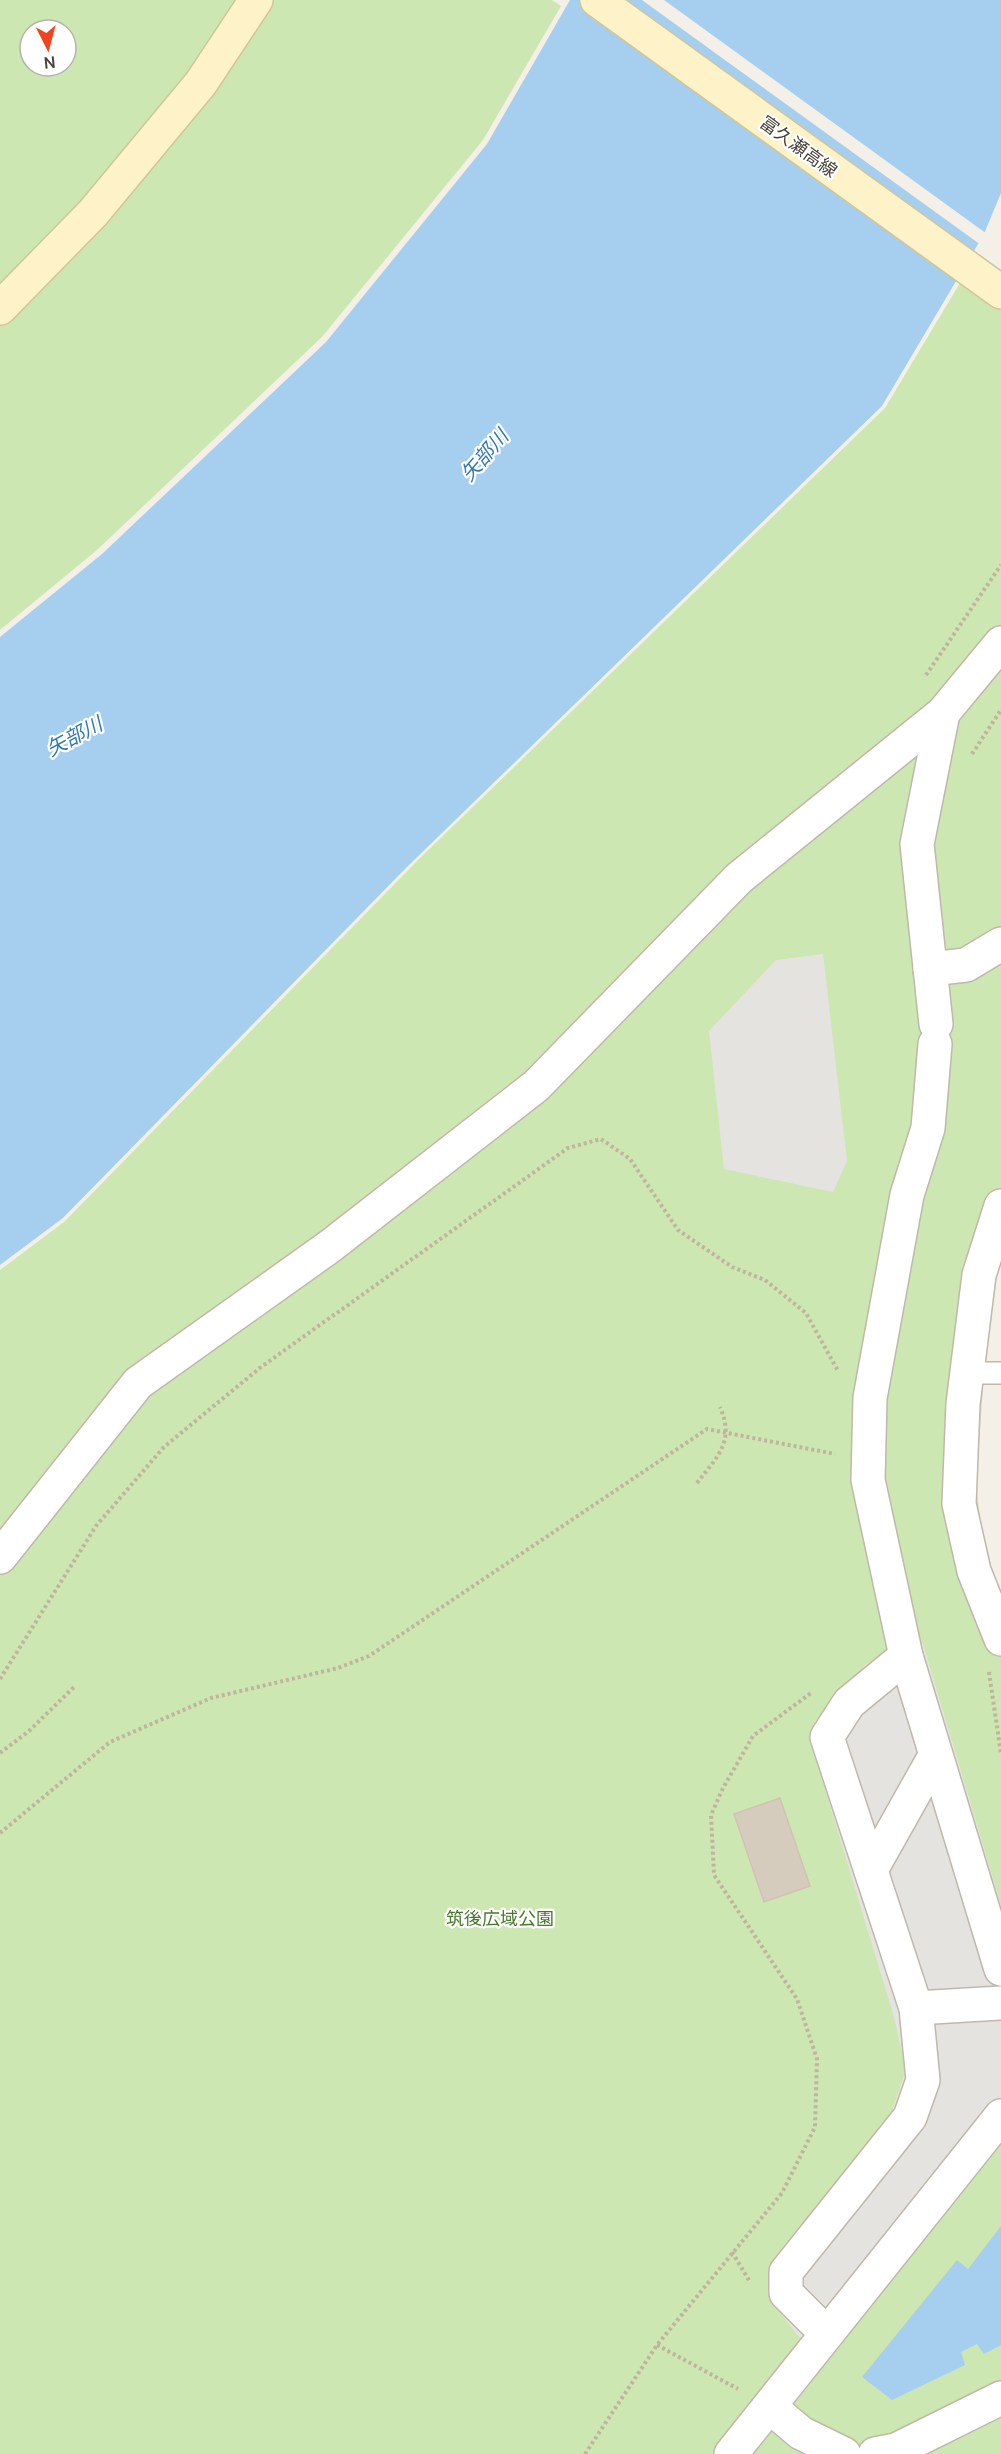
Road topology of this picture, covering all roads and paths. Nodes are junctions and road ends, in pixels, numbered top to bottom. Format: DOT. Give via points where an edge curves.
graph roads {
  1 [pos="256,0"];
  2 [pos="597,0"];
  3 [pos="1001,292"];
  4 [pos="0,308"];
  5 [pos="1001,565"];
  6 [pos="1001,643"];
  7 [pos="922,680"];
  8 [pos="1001,710"];
  9 [pos="943,712"];
  10 [pos="969,760"];
  11 [pos="1001,944"];
  12 [pos="930,969"];
  13 [pos="1001,1206"];
  14 [pos="967,1373"];
  15 [pos="1001,1373"];
  16 [pos="840,1374"];
  17 [pos="720,1407"];
  18 [pos="728,1433"];
  19 [pos="839,1455"];
  20 [pos="697,1483"];
  21 [pos="0,1557"];
  22 [pos="1001,1639"];
  23 [pos="906,1656"];
  24 [pos="0,1679"];
  25 [pos="75,1686"];
  26 [pos="816,1690"];
  27 [pos="0,1753"];
  28 [pos="935,1756"];
  29 [pos="0,1833"];
  30 [pos="871,1870"];
  31 [pos="1001,1969"];
  32 [pos="1001,2003"];
  33 [pos="916,2008"];
  34 [pos="1001,2116"];
  35 [pos="826,2333"];
  36 [pos="657,2344"];
  37 [pos="1001,2398"];
  38 [pos="770,2407"];
  39 [pos="585,2454"];
  40 [pos="731,2454"];
  41 [pos="844,2454"];
  42 [pos="875,2454"];
  1 -- 4 [label="main road" via="194,92 93,213"];
  2 -- 3 [label="main road, 富久瀬高線"];
  5 -- 7 [label="path"];
  6 -- 9 [label="street"];
  8 -- 10 [label="path"];
  9 -- 12 [label="street" via="917,844"];
  9 -- 21 [label="street" via="739,878 536,1086 329,1247 138,1383"];
  11 -- 12 [label="street" via="966,965"];
  12 -- 23 [label="street" via="936,1034 928,1128 907,1195 870,1398 868,1480"];
  13 -- 14 [label="street" via="979,1275"];
  14 -- 15 [label="lane"];
  14 -- 22 [label="street" via="959,1504 974,1570"];
  16 -- 24 [label="path" via="806,1313 765,1280 732,1267 678,1230 630,1158 601,1139 568,1148 261,1367 164,1447 96,1526"];
  17 -- 18 [label="path"];
  18 -- 19 [label="path"];
  18 -- 20 [label="path" via="718,1456"];
  18 -- 29 [label="path" via="707,1429 369,1656 338,1668 211,1698 110,1742"];
  23 -- 28 [label="street"];
  23 -- 30 [label="street" via="849,1702 826,1737"];
  25 -- 27 [label="path"];
  26 -- 36 [label="path" via="753,1736 711,1815 714,1875 797,1999 817,2059 815,2127 782,2193"];
  28 -- 30 [label="street"];
  28 -- 31 [label="street"];
  30 -- 33 [label="street"];
  32 -- 33 [label="street"];
  33 -- 35 [label="street" via="923,2080 910,2117 786,2272 786,2293"];
  34 -- 35 [label="street"];
  35 -- 38 [label="street"];
  36 -- 38 [label="path"];
  36 -- 39 [label="path"];
  37 -- 42 [label="street" via="896,2450"];
  38 -- 40 [label="street"];
  38 -- 41 [label="street" via="801,2433"];
}
